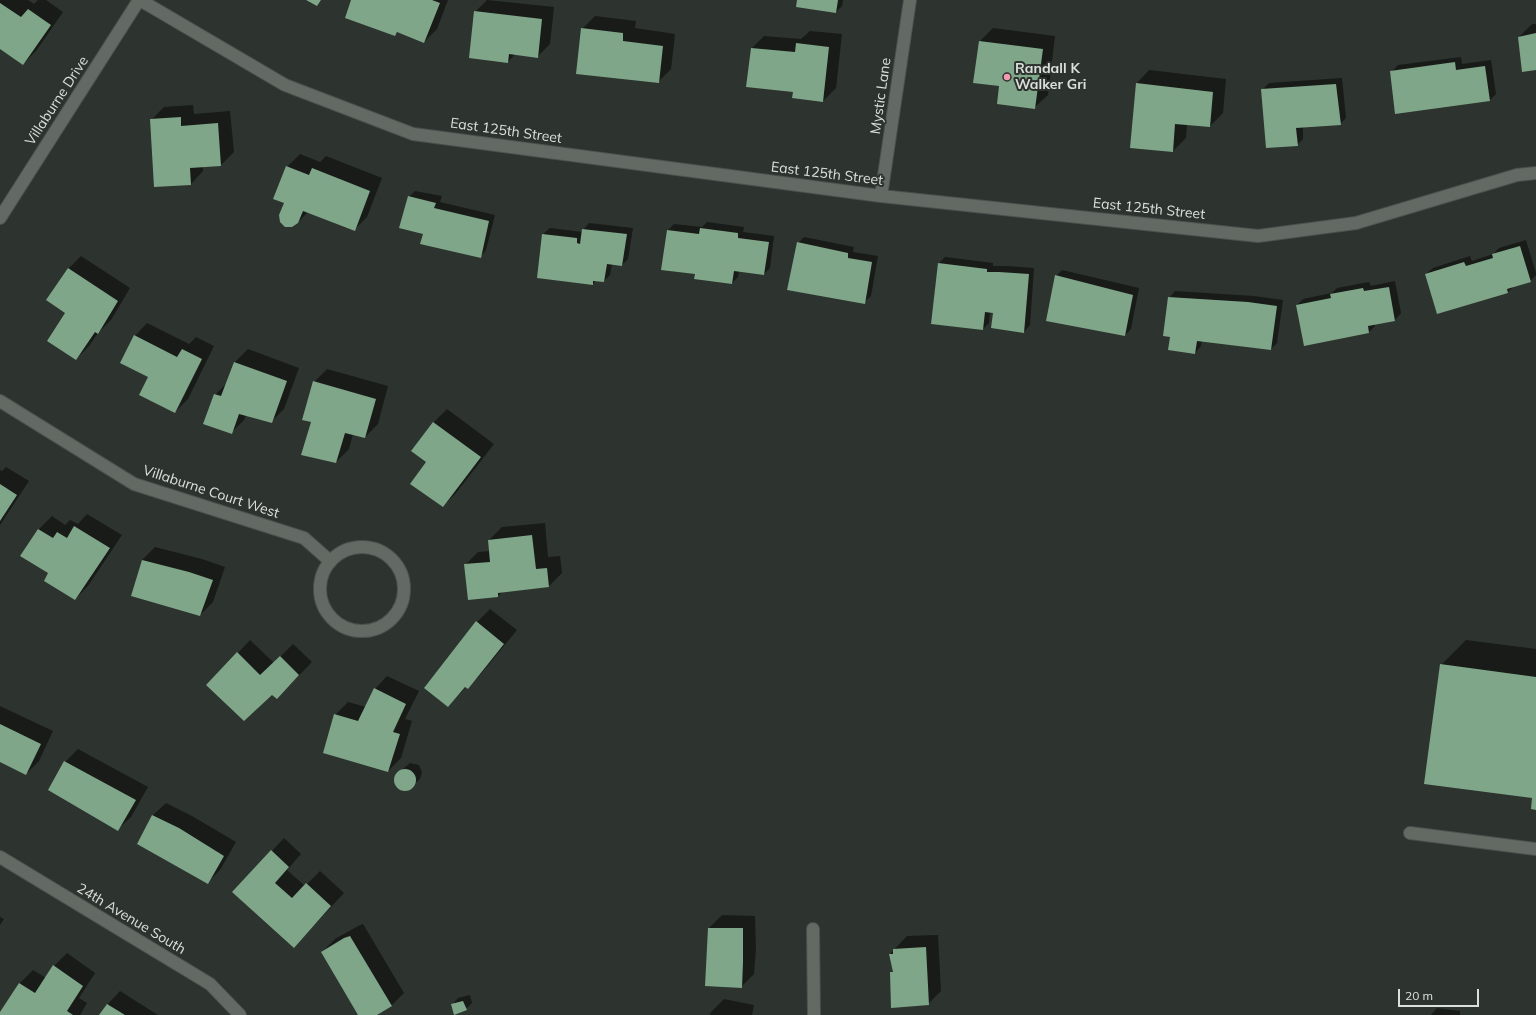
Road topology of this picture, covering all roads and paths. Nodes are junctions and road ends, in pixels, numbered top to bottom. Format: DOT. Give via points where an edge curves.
graph roads {
  1 [pos="140,0"];
  2 [pos="910,0"];
  3 [pos="1536,173"];
  4 [pos="881,196"];
  5 [pos="0,218"];
  6 [pos="0,401"];
  7 [pos="330,561"];
  8 [pos="1410,833"];
  9 [pos="1536,849"];
  10 [pos="0,856"];
  11 [pos="813,929"];
  12 [pos="240,1015"];
  13 [pos="814,1015"];
  1 -- 4 [label="street, East 125th Street" via="285,85 413,134"];
  1 -- 5 [label="street, Villaburne Drive"];
  2 -- 4 [label="street, Mystic Lane"];
  3 -- 4 [label="street, East 125th Street" via="1517,175 1356,223 1258,236"];
  6 -- 7 [label="street, Villaburne Court West" via="134,484 304,538"];
  7 -- 7 [label="street" via="321,575 319,592 323,608 334,621 348,629 365,632 381,627 394,617 403,603 405,586 401,570 390,556 376,548 359,546 343,550"];
  8 -- 9 [label="street"];
  10 -- 12 [label="street, 24th Avenue South" via="210,984"];
  11 -- 13 [label="street"];
}
